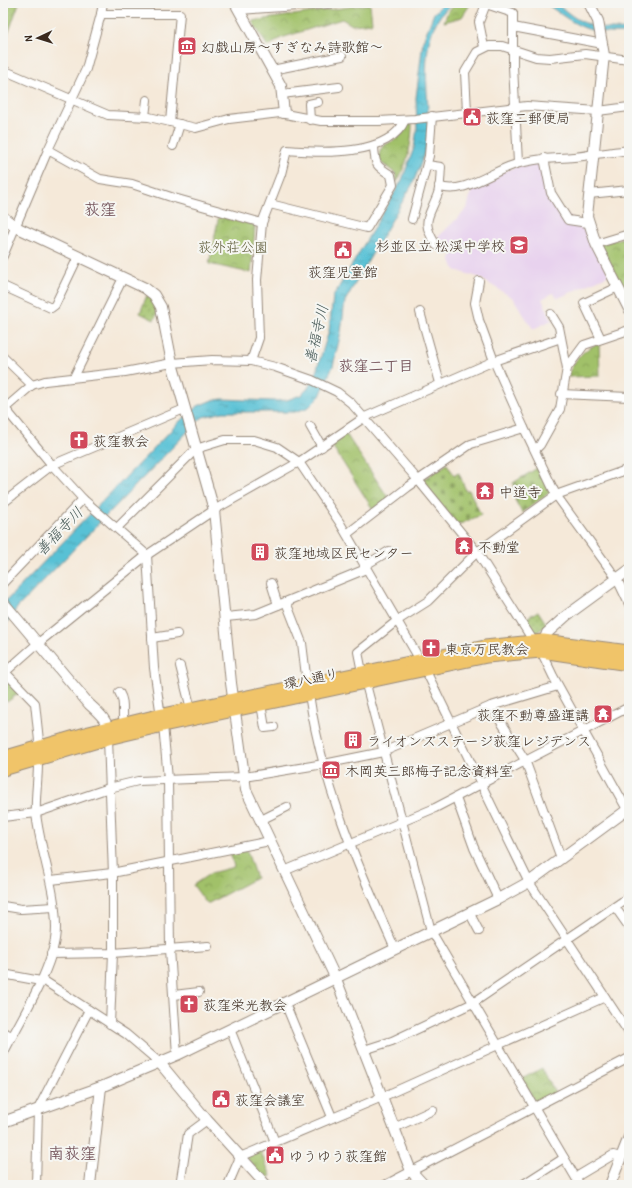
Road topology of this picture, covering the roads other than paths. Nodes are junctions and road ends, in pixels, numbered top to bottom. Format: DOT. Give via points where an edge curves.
graph roads {
  1 [pos="103,3"];
  2 [pos="342,3"];
  3 [pos="589,3"];
  4 [pos="281,5"];
  5 [pos="237,7"];
  6 [pos="101,14"];
  7 [pos="513,28"];
  8 [pos="603,42"];
  9 [pos="484,48"];
  10 [pos="514,49"];
  11 [pos="342,56"];
  12 [pos="604,57"];
  13 [pos="629,60"];
  14 [pos="3,70"];
  15 [pos="272,70"];
  16 [pos="339,87"];
  17 [pos="282,94"];
  18 [pos="147,100"];
  19 [pos="70,101"];
  20 [pos="318,102"];
  21 [pos="516,107"];
  22 [pos="629,107"];
  23 [pos="598,111"];
  24 [pos="467,112"];
  25 [pos="284,113"];
  26 [pos="145,116"];
  27 [pos="432,116"];
  28 [pos="310,120"];
  29 [pos="405,120"];
  30 [pos="170,122"];
  31 [pos="180,124"];
  32 [pos="173,146"];
  33 [pos="374,147"];
  34 [pos="48,150"];
  35 [pos="629,150"];
  36 [pos="593,154"];
  37 [pos="544,158"];
  38 [pos="518,163"];
  39 [pos="427,165"];
  40 [pos="440,186"];
  41 [pos="629,190"];
  42 [pos="589,194"];
  43 [pos="270,204"];
  44 [pos="3,217"];
  45 [pos="412,219"];
  46 [pos="262,223"];
  47 [pos="588,223"];
  48 [pos="16,227"];
  49 [pos="629,234"];
  50 [pos="596,244"];
  51 [pos="436,245"];
  52 [pos="3,256"];
  53 [pos="78,257"];
  54 [pos="123,278"];
  55 [pos="479,281"];
  56 [pos="3,286"];
  57 [pos="618,287"];
  58 [pos="629,309"];
  59 [pos="420,312"];
  60 [pos="551,314"];
  61 [pos="629,330"];
  62 [pos="561,338"];
  63 [pos="601,339"];
  64 [pos="3,358"];
  65 [pos="251,361"];
  66 [pos="494,361"];
  67 [pos="172,363"];
  68 [pos="567,368"];
  69 [pos="74,377"];
  70 [pos="440,383"];
  71 [pos="32,385"];
  72 [pos="562,394"];
  73 [pos="629,397"];
  74 [pos="4,408"];
  75 [pos="185,411"];
  76 [pos="365,417"];
  77 [pos="310,426"];
  78 [pos="524,428"];
  79 [pos="322,448"];
  80 [pos="535,450"];
  81 [pos="196,451"];
  82 [pos="300,462"];
  83 [pos="52,465"];
  84 [pos="629,469"];
  85 [pos="418,480"];
  86 [pos="556,495"];
  87 [pos="81,496"];
  88 [pos="3,503"];
  89 [pos="214,510"];
  90 [pos="117,528"];
  91 [pos="347,534"];
  92 [pos="389,551"];
  93 [pos="477,552"];
  94 [pos="147,555"];
  95 [pos="365,567"];
  96 [pos="629,570"];
  97 [pos="617,579"];
  98 [pos="3,583"];
  99 [pos="271,583"];
  100 [pos="286,602"];
  101 [pos="3,603"];
  102 [pos="629,604"];
  103 [pos="278,605"];
  104 [pos="226,617"];
  105 [pos="398,620"];
  106 [pos="177,634"];
  107 [pos="152,638"];
  108 [pos="37,644"];
  109 [pos="539,645"];
  110 [pos="629,652"];
  111 [pos="423,664"];
  112 [pos="629,664"];
  113 [pos="180,666"];
  114 [pos="4,672"];
  115 [pos="366,677"];
  116 [pos="558,686"];
  117 [pos="308,689"];
  118 [pos="118,692"];
  119 [pos="234,704"];
  120 [pos="261,704"];
  121 [pos="491,706"];
  122 [pos="629,707"];
  123 [pos="191,709"];
  124 [pos="160,720"];
  125 [pos="451,722"];
  126 [pos="124,724"];
  127 [pos="274,726"];
  128 [pos="583,731"];
  129 [pos="108,733"];
  130 [pos="382,752"];
  131 [pos="34,754"];
  132 [pos="3,758"];
  133 [pos="525,760"];
  134 [pos="324,764"];
  135 [pos="3,769"];
  136 [pos="244,777"];
  137 [pos="168,779"];
  138 [pos="480,784"];
  139 [pos="109,788"];
  140 [pos="456,798"];
  141 [pos="287,807"];
  142 [pos="628,811"];
  143 [pos="36,813"];
  144 [pos="3,818"];
  145 [pos="261,820"];
  146 [pos="402,822"];
  147 [pos="270,841"];
  148 [pos="350,843"];
  149 [pos="562,858"];
  150 [pos="169,863"];
  151 [pos="284,871"];
  152 [pos="112,873"];
  153 [pos="50,880"];
  154 [pos="528,882"];
  155 [pos="629,897"];
  156 [pos="498,898"];
  157 [pos="3,906"];
  158 [pos="54,907"];
  159 [pos="615,907"];
  160 [pos="469,912"];
  161 [pos="629,927"];
  162 [pos="431,931"];
  163 [pos="479,931"];
  164 [pos="566,940"];
  165 [pos="208,946"];
  166 [pos="170,949"];
  167 [pos="394,949"];
  168 [pos="113,953"];
  169 [pos="51,954"];
  170 [pos="3,974"];
  171 [pos="336,979"];
  172 [pos="40,981"];
  173 [pos="199,992"];
  174 [pos="174,995"];
  175 [pos="605,997"];
  176 [pos="285,1003"];
  177 [pos="473,1003"];
  178 [pos="89,1010"];
  179 [pos="110,1024"];
  180 [pos="230,1029"];
  181 [pos="3,1032"];
  182 [pos="629,1033"];
  183 [pos="12,1036"];
  184 [pos="498,1045"];
  185 [pos="364,1050"];
  186 [pos="3,1054"];
  187 [pos="177,1055"];
  188 [pos="629,1058"];
  189 [pos="159,1062"];
  190 [pos="100,1087"];
  191 [pos="382,1097"];
  192 [pos="534,1107"];
  193 [pos="38,1109"];
  194 [pos="433,1110"];
  195 [pos="332,1118"];
  196 [pos="207,1120"];
  197 [pos="3,1122"];
  198 [pos="394,1128"];
  199 [pos="629,1138"];
  200 [pos="275,1142"];
  201 [pos="240,1157"];
  202 [pos="621,1157"];
  203 [pos="564,1158"];
  204 [pos="411,1171"];
  205 [pos="576,1177"];
  206 [pos="36,1185"];
  207 [pos="90,1185"];
  208 [pos="180,1185"];
  209 [pos="228,1185"];
  210 [pos="266,1185"];
  211 [pos="385,1185"];
  212 [pos="424,1185"];
  213 [pos="522,1185"];
  214 [pos="580,1185"];
  215 [pos="610,1185"];
  1 -- 6 [label="street"];
  2 -- 4 [label="street"];
  3 -- 8 [label="street" via="598,22"];
  4 -- 5 [label="street"];
  5 -- 15 [label="street"];
  6 -- 19 [label="street" via="86,69"];
  6 -- 30 [label="street" via="180,14"];
  7 -- 8 [label="street"];
  7 -- 9 [label="street" via="513,13 486,4 479,22"];
  7 -- 10 [label="street"];
  8 -- 12 [label="street"];
  9 -- 10 [label="street" via="502,46"];
  9 -- 24 [label="street" via="473,56 465,72"];
  10 -- 12 [label="street" via="550,58 585,54"];
  10 -- 21 [label="street"];
  11 -- 15 [label="street"];
  12 -- 13 [label="street"];
  12 -- 23 [label="street"];
  14 -- 19 [label="street"];
  15 -- 17 [label="street" via="281,86"];
  16 -- 17 [label="street"];
  17 -- 25 [label="street"];
  18 -- 26 [label="street"];
  19 -- 26 [label="street" via="108,115"];
  19 -- 34 [label="street"];
  20 -- 28 [label="street" via="309,104"];
  21 -- 23 [label="street"];
  21 -- 24 [label="street"];
  21 -- 38 [label="street"];
  22 -- 23 [label="street"];
  23 -- 36 [label="street"];
  24 -- 27 [label="street"];
  25 -- 28 [label="street"];
  25 -- 31 [label="street" via="229,119 200,128"];
  26 -- 30 [label="street"];
  27 -- 29 [label="street"];
  27 -- 39 [label="street" via="432,139"];
  28 -- 29 [label="street"];
  29 -- 33 [label="street" via="398,132"];
  30 -- 31 [label="street"];
  31 -- 32 [label="street"];
  33 -- 43 [label="street" via="314,153 287,150"];
  33 -- 43 [label="street" via="378,168 391,175 393,184 367,228"];
  34 -- 46 [label="street" via="100,179 132,184"];
  34 -- 48 [label="street"];
  35 -- 36 [label="street"];
  36 -- 37 [label="street"];
  36 -- 42 [label="street"];
  37 -- 38 [label="street"];
  37 -- 47 [label="street" via="551,193 568,220"];
  38 -- 40 [label="street" via="485,176 469,186 446,189"];
  39 -- 40 [label="street" via="441,167"];
  39 -- 45 [label="street"];
  40 -- 51 [label="street" via="427,214 428,233"];
  41 -- 42 [label="street"];
  42 -- 47 [label="street"];
  43 -- 46 [label="street"];
  44 -- 48 [label="street"];
  46 -- 65 [label="street" via="257,280 260,338"];
  47 -- 50 [label="street"];
  48 -- 52 [label="street"];
  48 -- 53 [label="street"];
  49 -- 50 [label="street"];
  50 -- 57 [label="street"];
  53 -- 54 [label="street"];
  53 -- 56 [label="street" via="55,305 51,308"];
  54 -- 67 [label="street" via="145,288 158,301"];
  54 -- 69 [label="street"];
  55 -- 66 [label="street" via="475,303"];
  57 -- 58 [label="street"];
  57 -- 63 [label="street" via="584,303"];
  59 -- 70 [label="street"];
  60 -- 62 [label="street" via="559,327"];
  61 -- 63 [label="street"];
  62 -- 66 [label="street"];
  62 -- 68 [label="street"];
  63 -- 68 [label="street" via="584,345"];
  64 -- 71 [label="street"];
  65 -- 67 [label="street"];
  65 -- 76 [label="street" via="276,367 327,387"];
  66 -- 70 [label="street"];
  66 -- 78 [label="street"];
  67 -- 69 [label="street" via="125,372"];
  67 -- 75 [label="street"];
  68 -- 72 [label="street"];
  69 -- 71 [label="street" via="52,379"];
  70 -- 76 [label="street"];
  71 -- 74 [label="street"];
  72 -- 73 [label="street"];
  72 -- 80 [label="street" via="558,412"];
  74 -- 83 [label="street"];
  75 -- 81 [label="street"];
  75 -- 83 [label="street"];
  76 -- 79 [label="street"];
  76 -- 85 [label="street"];
  77 -- 79 [label="street"];
  78 -- 80 [label="street"];
  78 -- 85 [label="street" via="471,444"];
  79 -- 82 [label="street"];
  80 -- 86 [label="street"];
  81 -- 82 [label="street" via="225,440 254,440 277,447"];
  81 -- 89 [label="street"];
  81 -- 90 [label="street"];
  82 -- 89 [label="street"];
  82 -- 91 [label="street"];
  83 -- 87 [label="street"];
  83 -- 88 [label="street"];
  84 -- 86 [label="street"];
  85 -- 91 [label="street"];
  85 -- 93 [label="street"];
  86 -- 93 [label="street"];
  86 -- 97 [label="street"];
  87 -- 90 [label="street"];
  87 -- 98 [label="street"];
  89 -- 94 [label="street"];
  89 -- 104 [label="street"];
  90 -- 94 [label="street"];
  91 -- 95 [label="street"];
  92 -- 95 [label="street"];
  93 -- 105 [label="street" via="428,601"];
  93 -- 109 [label="street"];
  94 -- 107 [label="street"];
  94 -- 108 [label="street"];
  95 -- 100 [label="street"];
  95 -- 105 [label="street"];
  96 -- 97 [label="street"];
  97 -- 102 [label="street"];
  97 -- 109 [label="street" via="566,616 547,633"];
  99 -- 103 [label="street"];
  100 -- 103 [label="street"];
  100 -- 117 [label="street" via="302,642"];
  101 -- 108 [label="street"];
  103 -- 104 [label="street" via="256,614"];
  104 -- 119 [label="street"];
  105 -- 111 [label="street"];
  105 -- 115 [label="street" via="358,652"];
  106 -- 107 [label="street"];
  107 -- 124 [label="street"];
  108 -- 114 [label="street"];
  108 -- 129 [label="street" via="104,718"];
  109 -- 110 [label="main road, 環八通り"];
  109 -- 111 [label="main road, 環八通り" via="487,656"];
  109 -- 112 [label="main road, 環八通り"];
  109 -- 116 [label="street"];
  111 -- 115 [label="main road, 環八通り"];
  111 -- 125 [label="street"];
  113 -- 123 [label="street"];
  114 -- 131 [label="street" via="35,703 39,741"];
  115 -- 117 [label="main road, 環八通り"];
  115 -- 130 [label="street"];
  116 -- 121 [label="street"];
  116 -- 128 [label="street"];
  117 -- 119 [label="main road, 環八通り"];
  117 -- 120 [label="main road, 環八通り"];
  117 -- 134 [label="street"];
  118 -- 126 [label="street" via="124,700"];
  119 -- 120 [label="main road, 環八通り"];
  119 -- 123 [label="main road, 環八通り"];
  119 -- 124 [label="main road, 環八通り"];
  119 -- 136 [label="street"];
  120 -- 127 [label="street" via="266,728"];
  121 -- 125 [label="street"];
  121 -- 133 [label="street"];
  122 -- 128 [label="street"];
  123 -- 124 [label="main road, 環八通り"];
  124 -- 126 [label="main road, 環八通り"];
  124 -- 129 [label="main road, 環八通り"];
  124 -- 137 [label="street"];
  125 -- 130 [label="street"];
  125 -- 138 [label="street"];
  126 -- 129 [label="main road, 環八通り"];
  128 -- 133 [label="street"];
  128 -- 142 [label="street"];
  129 -- 131 [label="main road, 環八通り"];
  129 -- 139 [label="street"];
  130 -- 134 [label="street"];
  130 -- 146 [label="street"];
  131 -- 132 [label="main road, 環八通り"];
  131 -- 135 [label="main road, 環八通り"];
  131 -- 143 [label="street" via="38,764"];
  133 -- 138 [label="street"];
  133 -- 149 [label="street"];
  134 -- 136 [label="street"];
  134 -- 148 [label="street"];
  136 -- 137 [label="street"];
  136 -- 145 [label="street" via="246,790"];
  137 -- 139 [label="street" via="138,781"];
  137 -- 150 [label="street"];
  138 -- 140 [label="street"];
  138 -- 154 [label="street"];
  139 -- 143 [label="street"];
  139 -- 152 [label="street"];
  140 -- 146 [label="street"];
  140 -- 156 [label="street" via="474,848"];
  141 -- 145 [label="street"];
  142 -- 149 [label="street"];
  143 -- 144 [label="street"];
  143 -- 153 [label="street"];
  145 -- 147 [label="street"];
  146 -- 148 [label="street"];
  146 -- 162 [label="street"];
  147 -- 150 [label="street"];
  147 -- 151 [label="street"];
  148 -- 151 [label="street"];
  148 -- 167 [label="street"];
  149 -- 154 [label="street"];
  150 -- 152 [label="street"];
  150 -- 166 [label="street"];
  151 -- 171 [label="street"];
  152 -- 153 [label="street"];
  152 -- 168 [label="street"];
  153 -- 158 [label="street"];
  154 -- 156 [label="street"];
  154 -- 164 [label="street"];
  155 -- 159 [label="street"];
  156 -- 160 [label="street"];
  157 -- 158 [label="street" via="21,909"];
  158 -- 169 [label="street" via="56,928"];
  159 -- 161 [label="street"];
  159 -- 164 [label="street"];
  160 -- 162 [label="street"];
  160 -- 163 [label="street"];
  162 -- 167 [label="street"];
  162 -- 177 [label="street"];
  164 -- 175 [label="street"];
  164 -- 177 [label="street"];
  165 -- 166 [label="street"];
  166 -- 168 [label="street"];
  166 -- 174 [label="street"];
  167 -- 171 [label="street"];
  168 -- 169 [label="street"];
  168 -- 179 [label="street"];
  169 -- 172 [label="street"];
  170 -- 172 [label="street"];
  171 -- 176 [label="street"];
  171 -- 185 [label="street"];
  172 -- 178 [label="street" via="46,982"];
  172 -- 183 [label="street"];
  173 -- 174 [label="street"];
  174 -- 187 [label="street"];
  175 -- 182 [label="street"];
  175 -- 184 [label="street"];
  176 -- 180 [label="street"];
  176 -- 195 [label="street"];
  177 -- 184 [label="street"];
  177 -- 185 [label="street"];
  178 -- 179 [label="street"];
  178 -- 193 [label="street"];
  179 -- 189 [label="street" via="133,1039"];
  180 -- 187 [label="street"];
  180 -- 200 [label="street"];
  181 -- 183 [label="street"];
  183 -- 186 [label="street"];
  184 -- 191 [label="street"];
  184 -- 192 [label="street"];
  185 -- 191 [label="street"];
  187 -- 189 [label="street"];
  188 -- 192 [label="street"];
  189 -- 190 [label="street"];
  189 -- 196 [label="street"];
  190 -- 193 [label="street"];
  190 -- 207 [label="street"];
  191 -- 195 [label="street"];
  191 -- 198 [label="street"];
  192 -- 203 [label="street"];
  192 -- 204 [label="street"];
  193 -- 197 [label="street"];
  193 -- 206 [label="street"];
  194 -- 198 [label="street"];
  195 -- 200 [label="street"];
  196 -- 201 [label="street"];
  196 -- 208 [label="street" via="188,1134"];
  198 -- 204 [label="street"];
  199 -- 202 [label="street"];
  200 -- 201 [label="street"];
  201 -- 209 [label="street"];
  201 -- 210 [label="street"];
  202 -- 205 [label="street" via="613,1155"];
  202 -- 215 [label="street"];
  203 -- 205 [label="street"];
  203 -- 213 [label="street"];
  204 -- 211 [label="street"];
  204 -- 212 [label="street"];
  205 -- 214 [label="street"];
}
